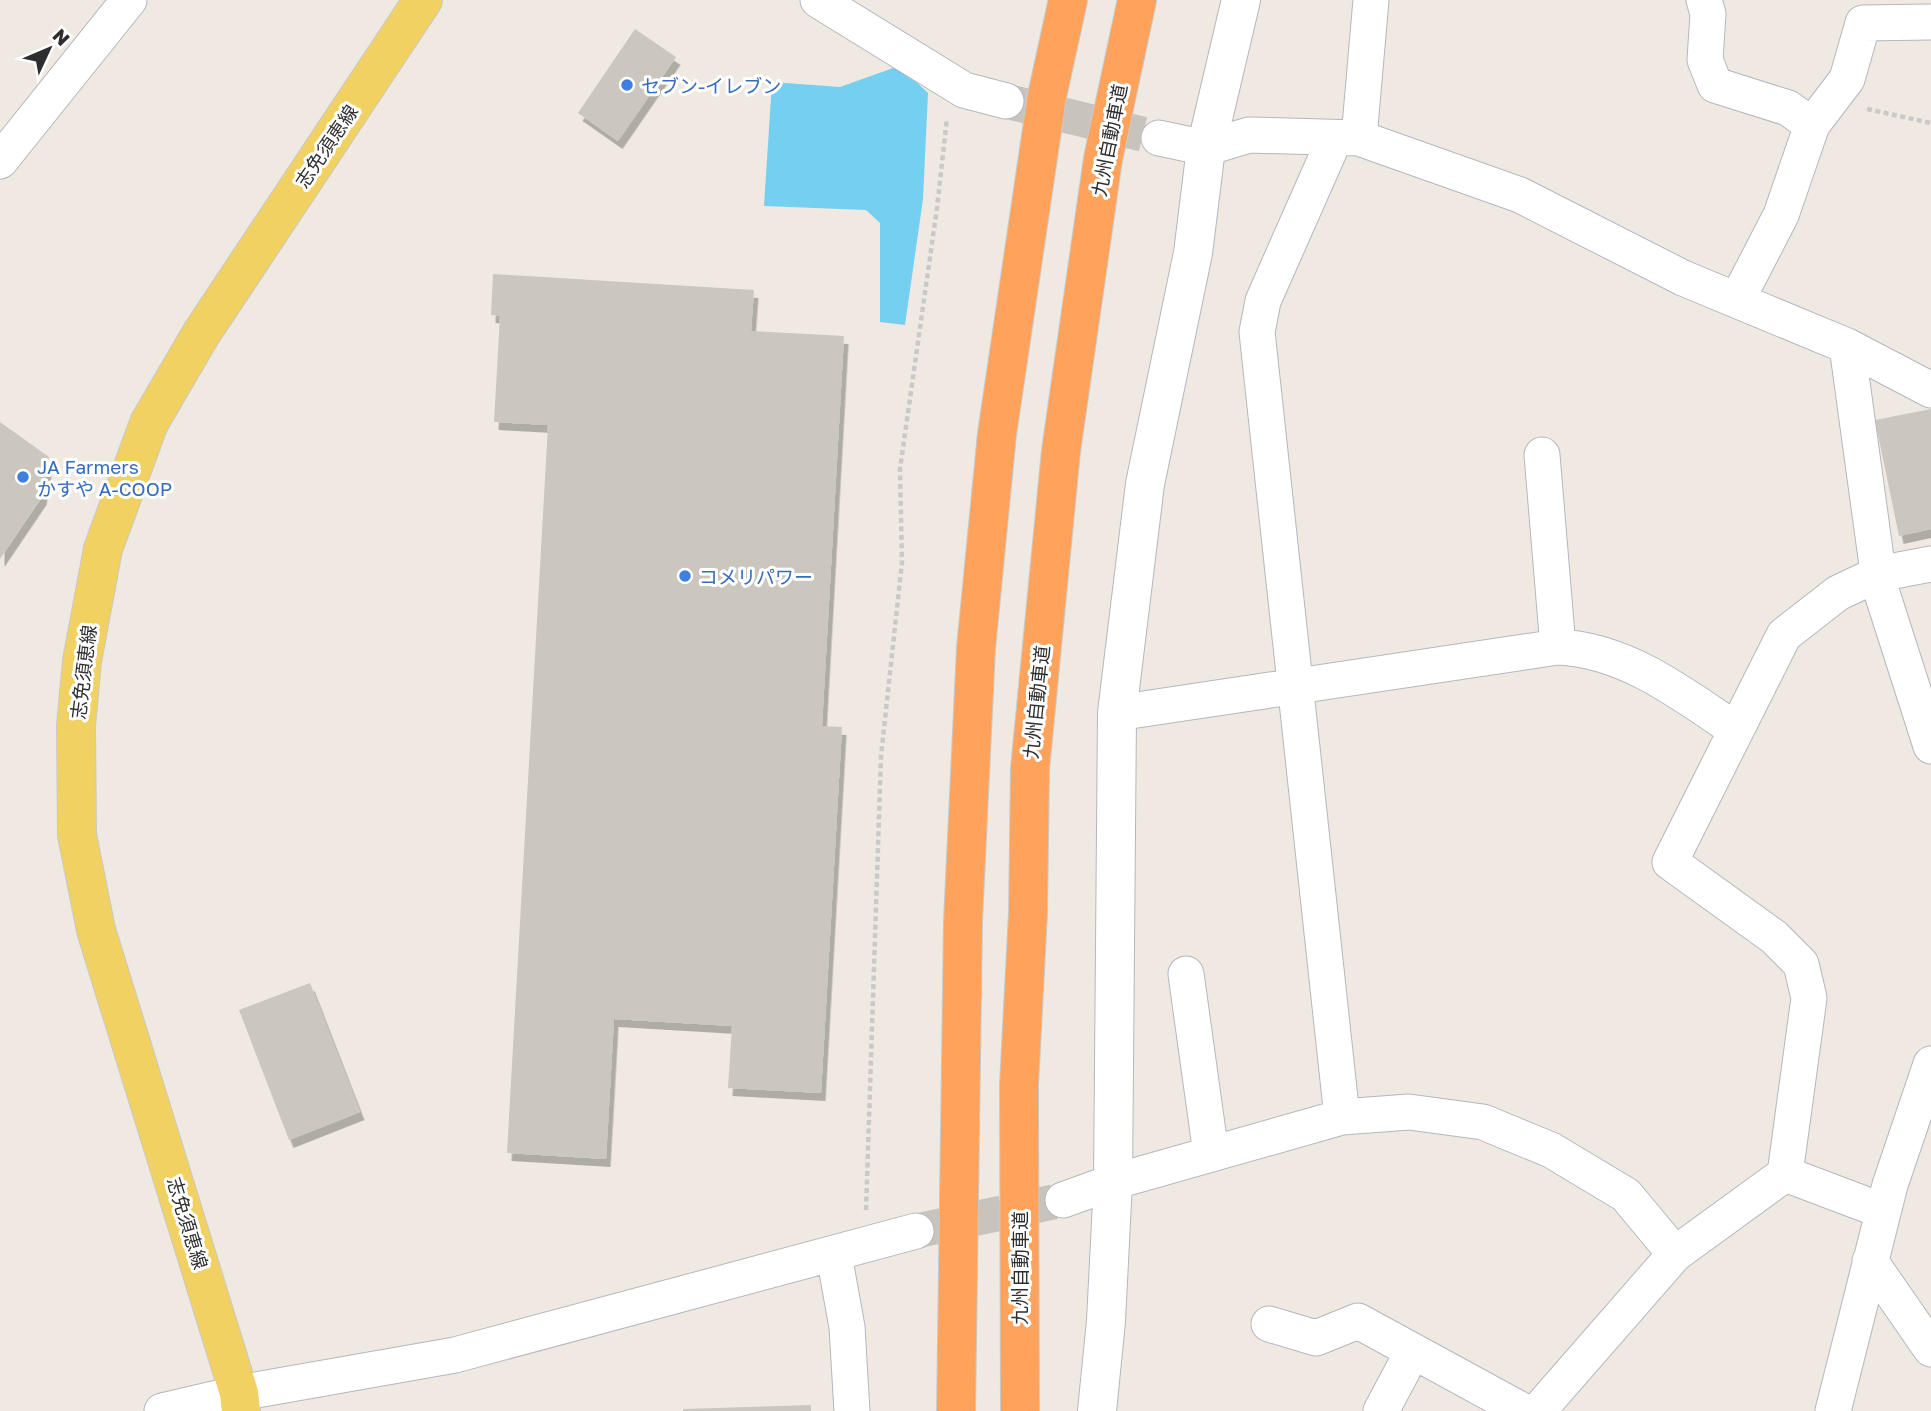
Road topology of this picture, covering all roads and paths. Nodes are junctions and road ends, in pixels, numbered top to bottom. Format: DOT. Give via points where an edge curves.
graph roads {
  1 [pos="129,0"];
  2 [pos="423,0"];
  3 [pos="818,0"];
  4 [pos="1068,0"];
  5 [pos="1137,0"];
  6 [pos="1241,0"];
  7 [pos="1371,0"];
  8 [pos="1704,0"];
  9 [pos="1931,22"];
  10 [pos="950,82"];
  11 [pos="1006,101"];
  12 [pos="1822,112"];
  13 [pos="1931,123"];
  14 [pos="1159,138"];
  15 [pos="1347,138"];
  16 [pos="1206,148"];
  17 [pos="0,160"];
  18 [pos="1737,300"];
  19 [pos="1847,346"];
  20 [pos="1931,390"];
  21 [pos="1542,455"];
  22 [pos="1931,564"];
  23 [pos="1878,573"];
  24 [pos="1558,647"];
  25 [pos="1296,685"];
  26 [pos="1117,713"];
  27 [pos="1736,730"];
  28 [pos="1931,746"];
  29 [pos="1186,974"];
  30 [pos="1931,1064"];
  31 [pos="1342,1117"];
  32 [pos="1211,1154"];
  33 [pos="1785,1174"];
  34 [pos="1113,1182"];
  35 [pos="1063,1200"];
  36 [pos="1883,1211"];
  37 [pos="916,1231"];
  38 [pos="871,1244"];
  39 [pos="1675,1254"];
  40 [pos="834,1255"];
  41 [pos="1870,1262"];
  42 [pos="1269,1324"];
  43 [pos="1931,1349"];
  44 [pos="1413,1351"];
  45 [pos="240,1402"];
  46 [pos="162,1411"];
  47 [pos="852,1411"];
  48 [pos="956,1411"];
  49 [pos="1020,1411"];
  50 [pos="1097,1411"];
  51 [pos="1381,1411"];
  52 [pos="1523,1411"];
  53 [pos="1538,1411"];
  54 [pos="1833,1411"];
  1 -- 17 [label="street"];
  2 -- 45 [label="main road, 志免須恵線" via="201,334 149,424 103,549 82,661 76,726 77,835 96,930"];
  3 -- 10 [label="street"];
  4 -- 48 [label="highway" via="1047,96 997,434 976,648 963,921"];
  5 -- 49 [label="highway, 九州自動車道" via="1103,159 1061,451 1030,769 1019,1085"];
  6 -- 16 [label="street"];
  7 -- 15 [label="street"];
  8 -- 12 [label="street" via="1708,14 1705,60 1714,85 1787,108"];
  9 -- 12 [label="street" via="1863,23 1847,79"];
  10 -- 11 [label="street"];
  10 -- 38 [label="path" via="900,469 902,562 881,770 866,1219"];
  12 -- 13 [label="path"];
  12 -- 18 [label="street" via="1782,215"];
  14 -- 16 [label="street"];
  15 -- 16 [label="street" via="1249,135"];
  15 -- 18 [label="street" via="1520,195 1591,234"];
  15 -- 25 [label="street" via="1263,301 1257,332"];
  16 -- 26 [label="street" via="1193,253 1145,484"];
  18 -- 19 [label="street"];
  19 -- 20 [label="street"];
  19 -- 23 [label="street"];
  21 -- 24 [label="street"];
  22 -- 23 [label="street"];
  23 -- 27 [label="street" via="1838,593 1784,635"];
  23 -- 28 [label="street"];
  24 -- 25 [label="street"];
  24 -- 27 [label="street" via="1585,649 1633,665"];
  25 -- 26 [label="street"];
  25 -- 31 [label="street"];
  26 -- 34 [label="street"];
  27 -- 33 [label="street" via="1670,862 1774,937 1801,964 1809,998"];
  29 -- 32 [label="street"];
  30 -- 36 [label="street"];
  31 -- 32 [label="street"];
  31 -- 39 [label="street" via="1409,1112 1483,1122 1551,1150 1626,1195"];
  32 -- 34 [label="street"];
  33 -- 36 [label="street"];
  33 -- 39 [label="street"];
  34 -- 35 [label="street"];
  34 -- 50 [label="street" via="1107,1321"];
  36 -- 41 [label="street"];
  37 -- 38 [label="street"];
  38 -- 40 [label="street"];
  39 -- 53 [label="street"];
  40 -- 45 [label="street" via="455,1355"];
  40 -- 47 [label="street" via="847,1326"];
  41 -- 43 [label="street"];
  41 -- 54 [label="street"];
  42 -- 44 [label="street" via="1316,1338 1358,1321"];
  44 -- 51 [label="street"];
  44 -- 52 [label="street"];
  45 -- 46 [label="street"];
}
